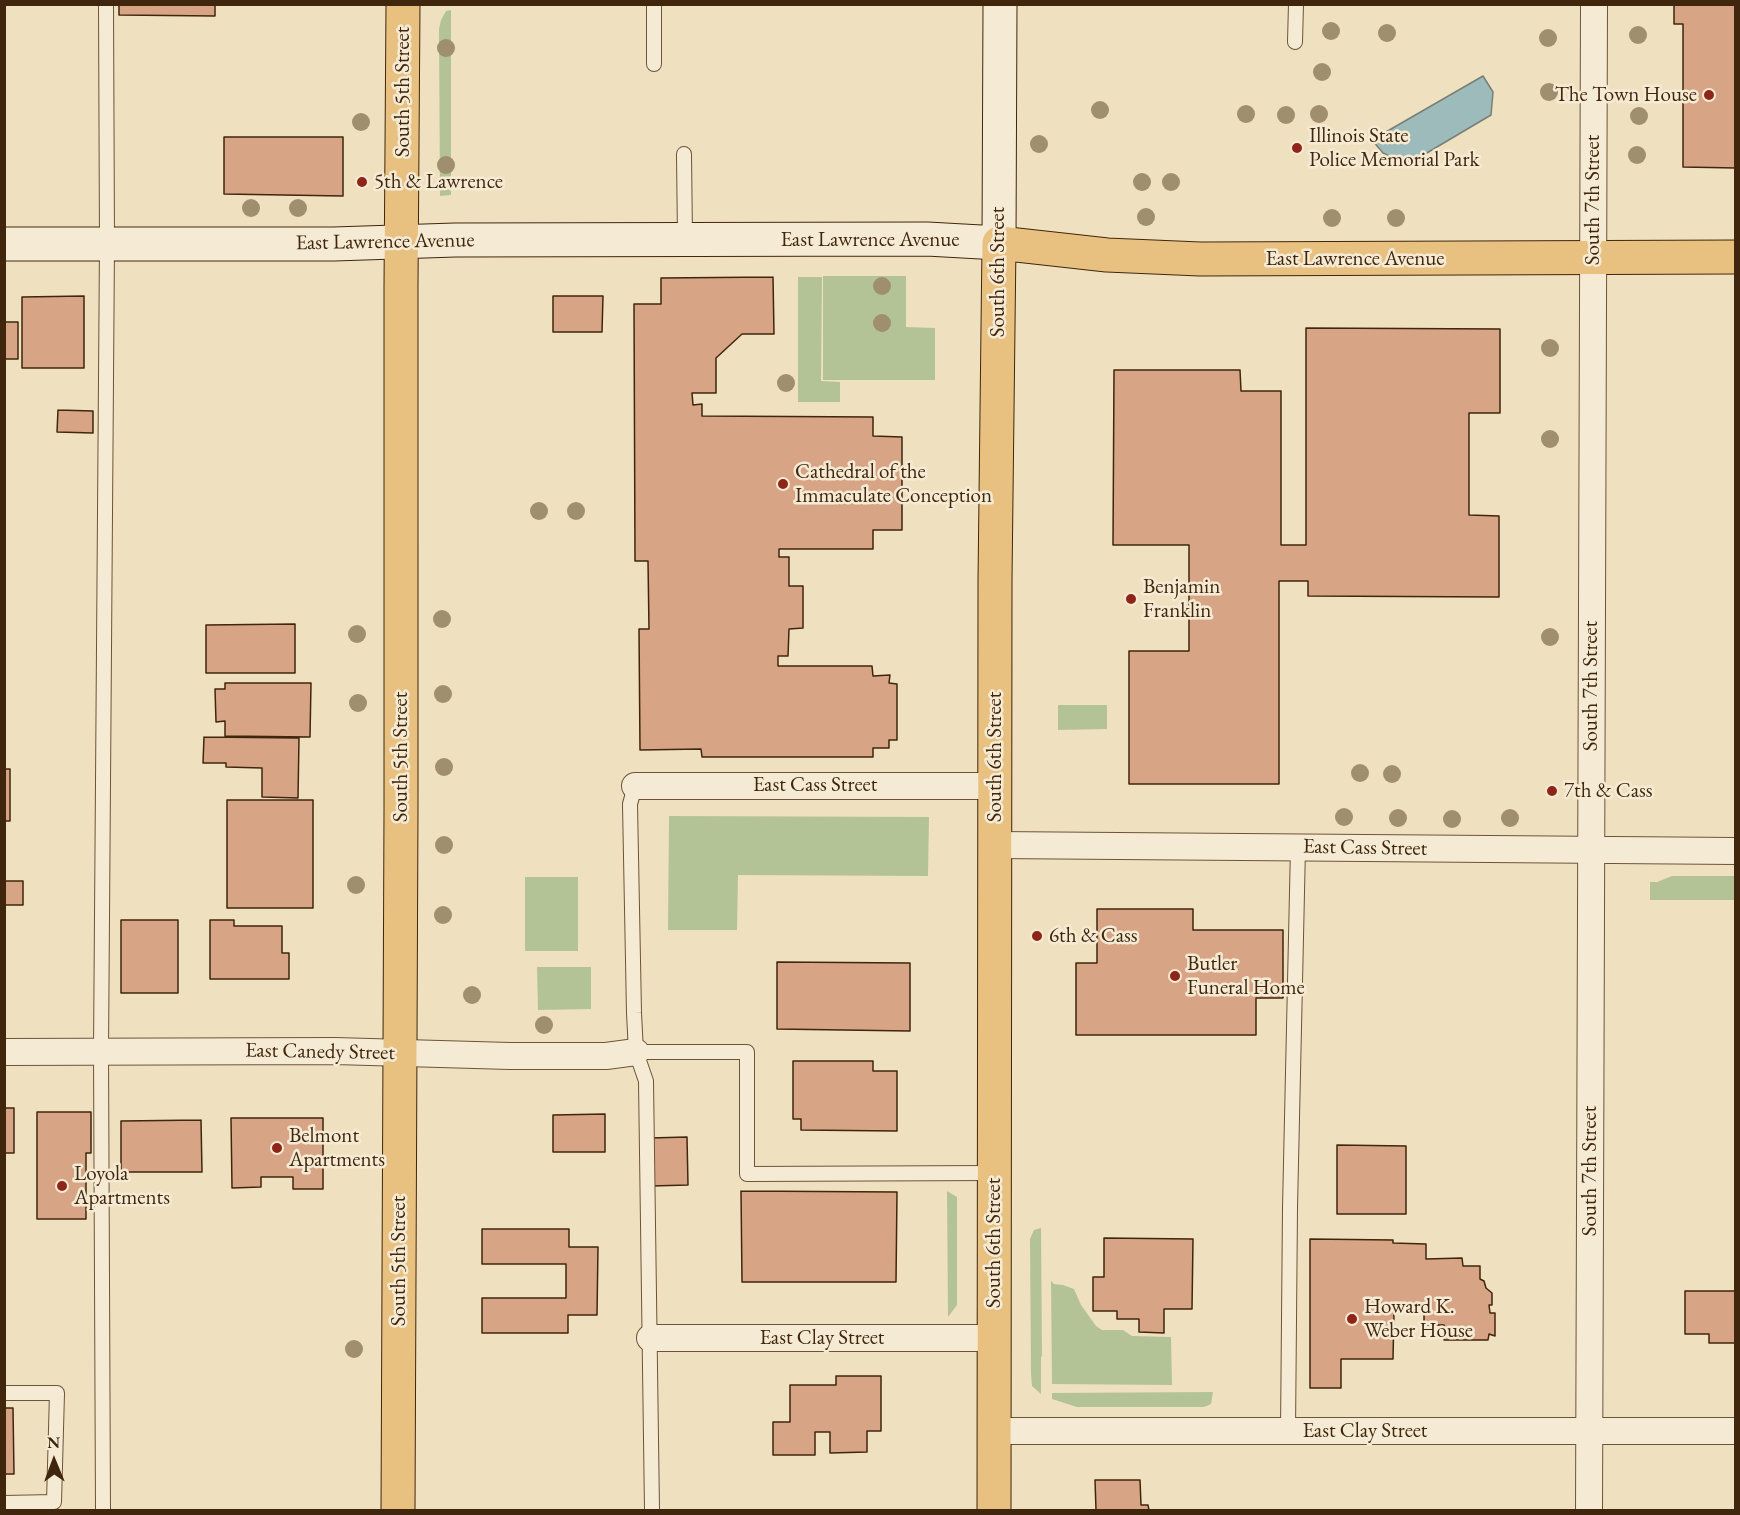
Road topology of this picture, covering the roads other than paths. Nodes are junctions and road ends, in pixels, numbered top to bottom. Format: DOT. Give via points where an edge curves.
graph roads {
  1 [pos="106,4"];
  2 [pos="403,4"];
  3 [pos="654,4"];
  4 [pos="1000,4"];
  5 [pos="1296,4"];
  6 [pos="1594,4"];
  7 [pos="1295,42"];
  8 [pos="654,64"];
  9 [pos="684,154"];
  10 [pos="685,239"];
  11 [pos="403,242"];
  12 [pos="999,243"];
  13 [pos="4,244"];
  14 [pos="107,244"];
  15 [pos="1593,257"];
  16 [pos="1736,257"];
  17 [pos="635,786"];
  18 [pos="995,786"];
  19 [pos="995,845"];
  20 [pos="1298,847"];
  21 [pos="1590,850"];
  22 [pos="1736,851"];
  23 [pos="101,1051"];
  24 [pos="4,1052"];
  25 [pos="636,1052"];
  26 [pos="400,1053"];
  27 [pos="995,1173"];
  28 [pos="650,1338"];
  29 [pos="994,1338"];
  30 [pos="4,1393"];
  31 [pos="994,1431"];
  32 [pos="1288,1431"];
  33 [pos="1590,1431"];
  34 [pos="1736,1431"];
  35 [pos="4,1503"];
  36 [pos="103,1510"];
  37 [pos="398,1510"];
  38 [pos="652,1510"];
  39 [pos="994,1510"];
  40 [pos="1589,1510"];
  1 -- 14 [label="lane"];
  2 -- 11 [label="main road, South 5th Street"];
  3 -- 8 [label="lane"];
  4 -- 12 [label="street, South 6th Street"];
  5 -- 7 [label="lane"];
  6 -- 15 [label="street, South 7th Street"];
  9 -- 10 [label="lane"];
  10 -- 11 [label="street, East Lawrence Avenue"];
  10 -- 12 [label="street, East Lawrence Avenue" via="945,239"];
  11 -- 14 [label="street, East Lawrence Avenue"];
  11 -- 26 [label="main road, South 5th Street"];
  12 -- 15 [label="main road, East Lawrence Avenue" via="1200,260"];
  12 -- 18 [label="main road, South 6th Street"];
  13 -- 14 [label="street, East Lawrence Avenue"];
  14 -- 23 [label="lane"];
  15 -- 16 [label="main road, East Lawrence Avenue"];
  15 -- 21 [label="street, South 7th Street"];
  17 -- 18 [label="street, East Cass Street"];
  17 -- 25 [label="lane" via="630,804"];
  18 -- 19 [label="main road, South 6th Street"];
  19 -- 20 [label="street, East Cass Street"];
  19 -- 27 [label="main road, South 6th Street"];
  20 -- 21 [label="street, East Cass Street"];
  20 -- 32 [label="lane"];
  21 -- 22 [label="street, East Cass Street"];
  21 -- 33 [label="street, South 7th Street"];
  23 -- 24 [label="street, East Canedy Street"];
  23 -- 26 [label="street, East Canedy Street"];
  23 -- 36 [label="lane"];
  25 -- 26 [label="street, East Canedy Street" via="606,1056"];
  25 -- 27 [label="lane" via="747,1052 747,1174"];
  25 -- 28 [label="lane" via="646,1082"];
  26 -- 37 [label="main road, South 5th Street"];
  27 -- 29 [label="main road, South 6th Street"];
  28 -- 29 [label="street, East Clay Street"];
  28 -- 38 [label="lane"];
  29 -- 31 [label="main road, South 6th Street"];
  30 -- 35 [label="lane" via="57,1393 54,1502"];
  31 -- 32 [label="street, East Clay Street"];
  31 -- 39 [label="main road, South 6th Street"];
  32 -- 33 [label="street, East Clay Street"];
  33 -- 34 [label="street, East Clay Street"];
  33 -- 40 [label="street, South 7th Street"];
}
